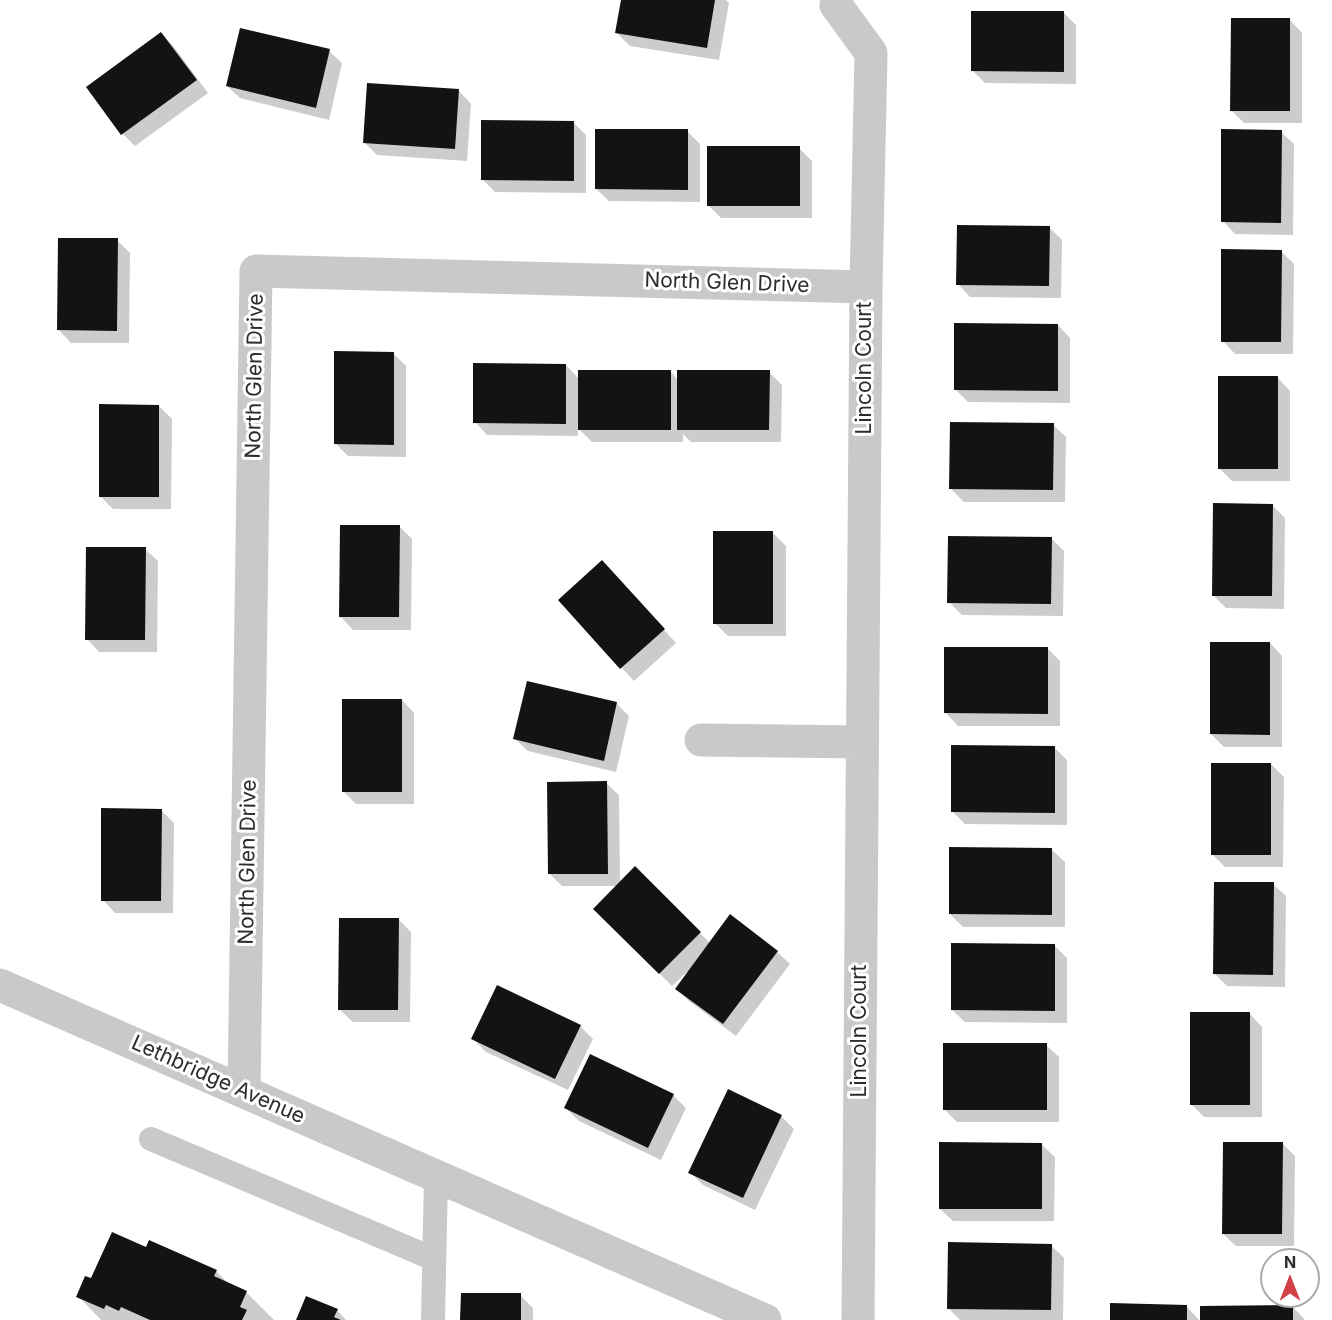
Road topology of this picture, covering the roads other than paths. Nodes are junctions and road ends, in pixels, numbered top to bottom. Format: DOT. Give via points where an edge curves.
graph roads {
  1 [pos="836,5"];
  2 [pos="866,287"];
  3 [pos="701,740"];
  4 [pos="862,742"];
  5 [pos="0,985"];
  6 [pos="244,1091"];
  7 [pos="151,1139"];
  8 [pos="436,1176"];
  9 [pos="434,1259"];
  10 [pos="433,1320"];
  11 [pos="765,1320"];
  12 [pos="858,1320"];
  1 -- 2 [label="street, Lincoln Court" via="871,52"];
  2 -- 4 [label="street, Lincoln Court"];
  2 -- 6 [label="street, North Glen Drive" via="256,271"];
  3 -- 4 [label="street"];
  4 -- 12 [label="street, Lincoln Court"];
  5 -- 6 [label="street, Lethbridge Avenue"];
  6 -- 8 [label="street, Lethbridge Avenue"];
  7 -- 9 [label="lane"];
  8 -- 9 [label="lane"];
  8 -- 11 [label="street, Lethbridge Avenue"];
  9 -- 10 [label="lane"];
}
